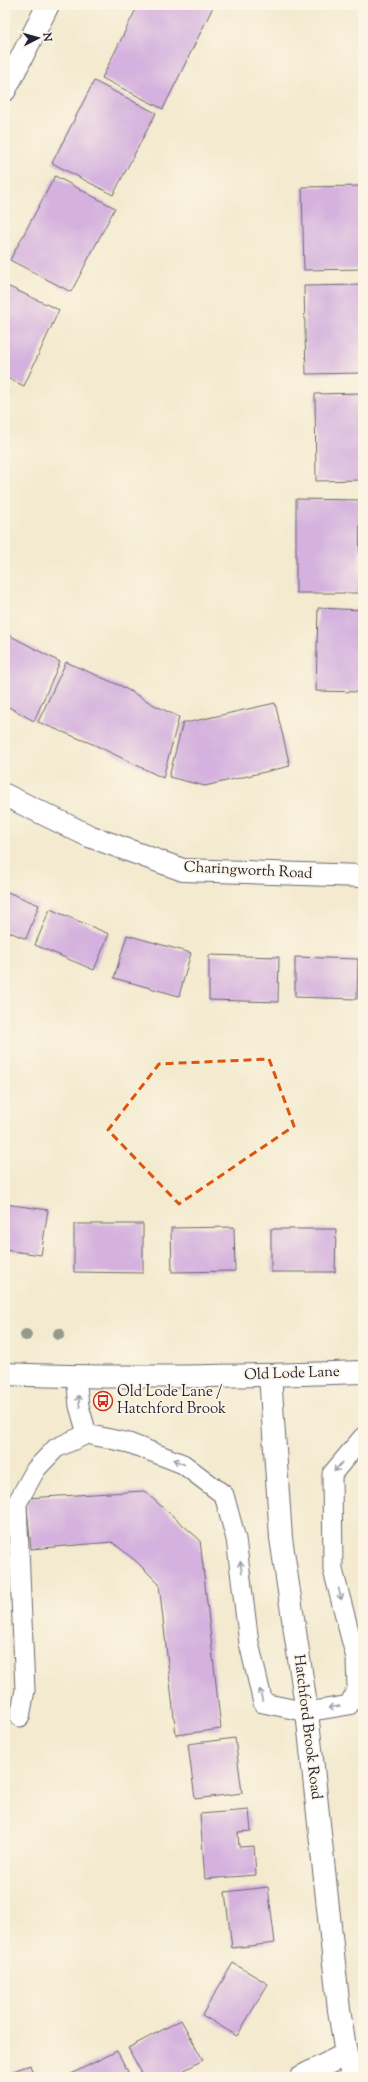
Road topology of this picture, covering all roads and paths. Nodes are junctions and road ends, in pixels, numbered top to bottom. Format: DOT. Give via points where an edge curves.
graph roads {
  1 [pos="48,5"];
  2 [pos="5,90"];
  3 [pos="5,795"];
  4 [pos="363,876"];
  5 [pos="363,1372"];
  6 [pos="5,1374"];
  7 [pos="270,1375"];
  8 [pos="76,1377"];
  9 [pos="87,1434"];
  10 [pos="363,1437"];
  11 [pos="307,1712"];
  12 [pos="20,1717"];
  13 [pos="346,2054"];
  14 [pos="301,2077"];
  15 [pos="354,2077"];
  1 -- 2 [label="street"];
  3 -- 4 [label="street, Charingworth Road" via="89,836 183,870"];
  5 -- 7 [label="street, Old Lode Lane"];
  6 -- 8 [label="street, Old Lode Lane"];
  7 -- 8 [label="street, Old Lode Lane"];
  7 -- 11 [label="street, Hatchford Brook Road" via="281,1538"];
  9 -- 8 [label="lane, one-way" via="79,1406"];
  11 -- 9 [label="lane, one-way" via="263,1703 249,1643 236,1538 224,1495 183,1464 129,1443"];
  9 -- 12 [label="lane" via="56,1448 36,1469 17,1503 25,1690"];
  10 -- 11 [label="lane, one-way" via="332,1474 334,1570 356,1658 357,1689 349,1705"];
  11 -- 13 [label="street, Hatchford Brook Road"];
  13 -- 14 [label="street"];
  13 -- 15 [label="street, Hatchford Brook Road"];
}
